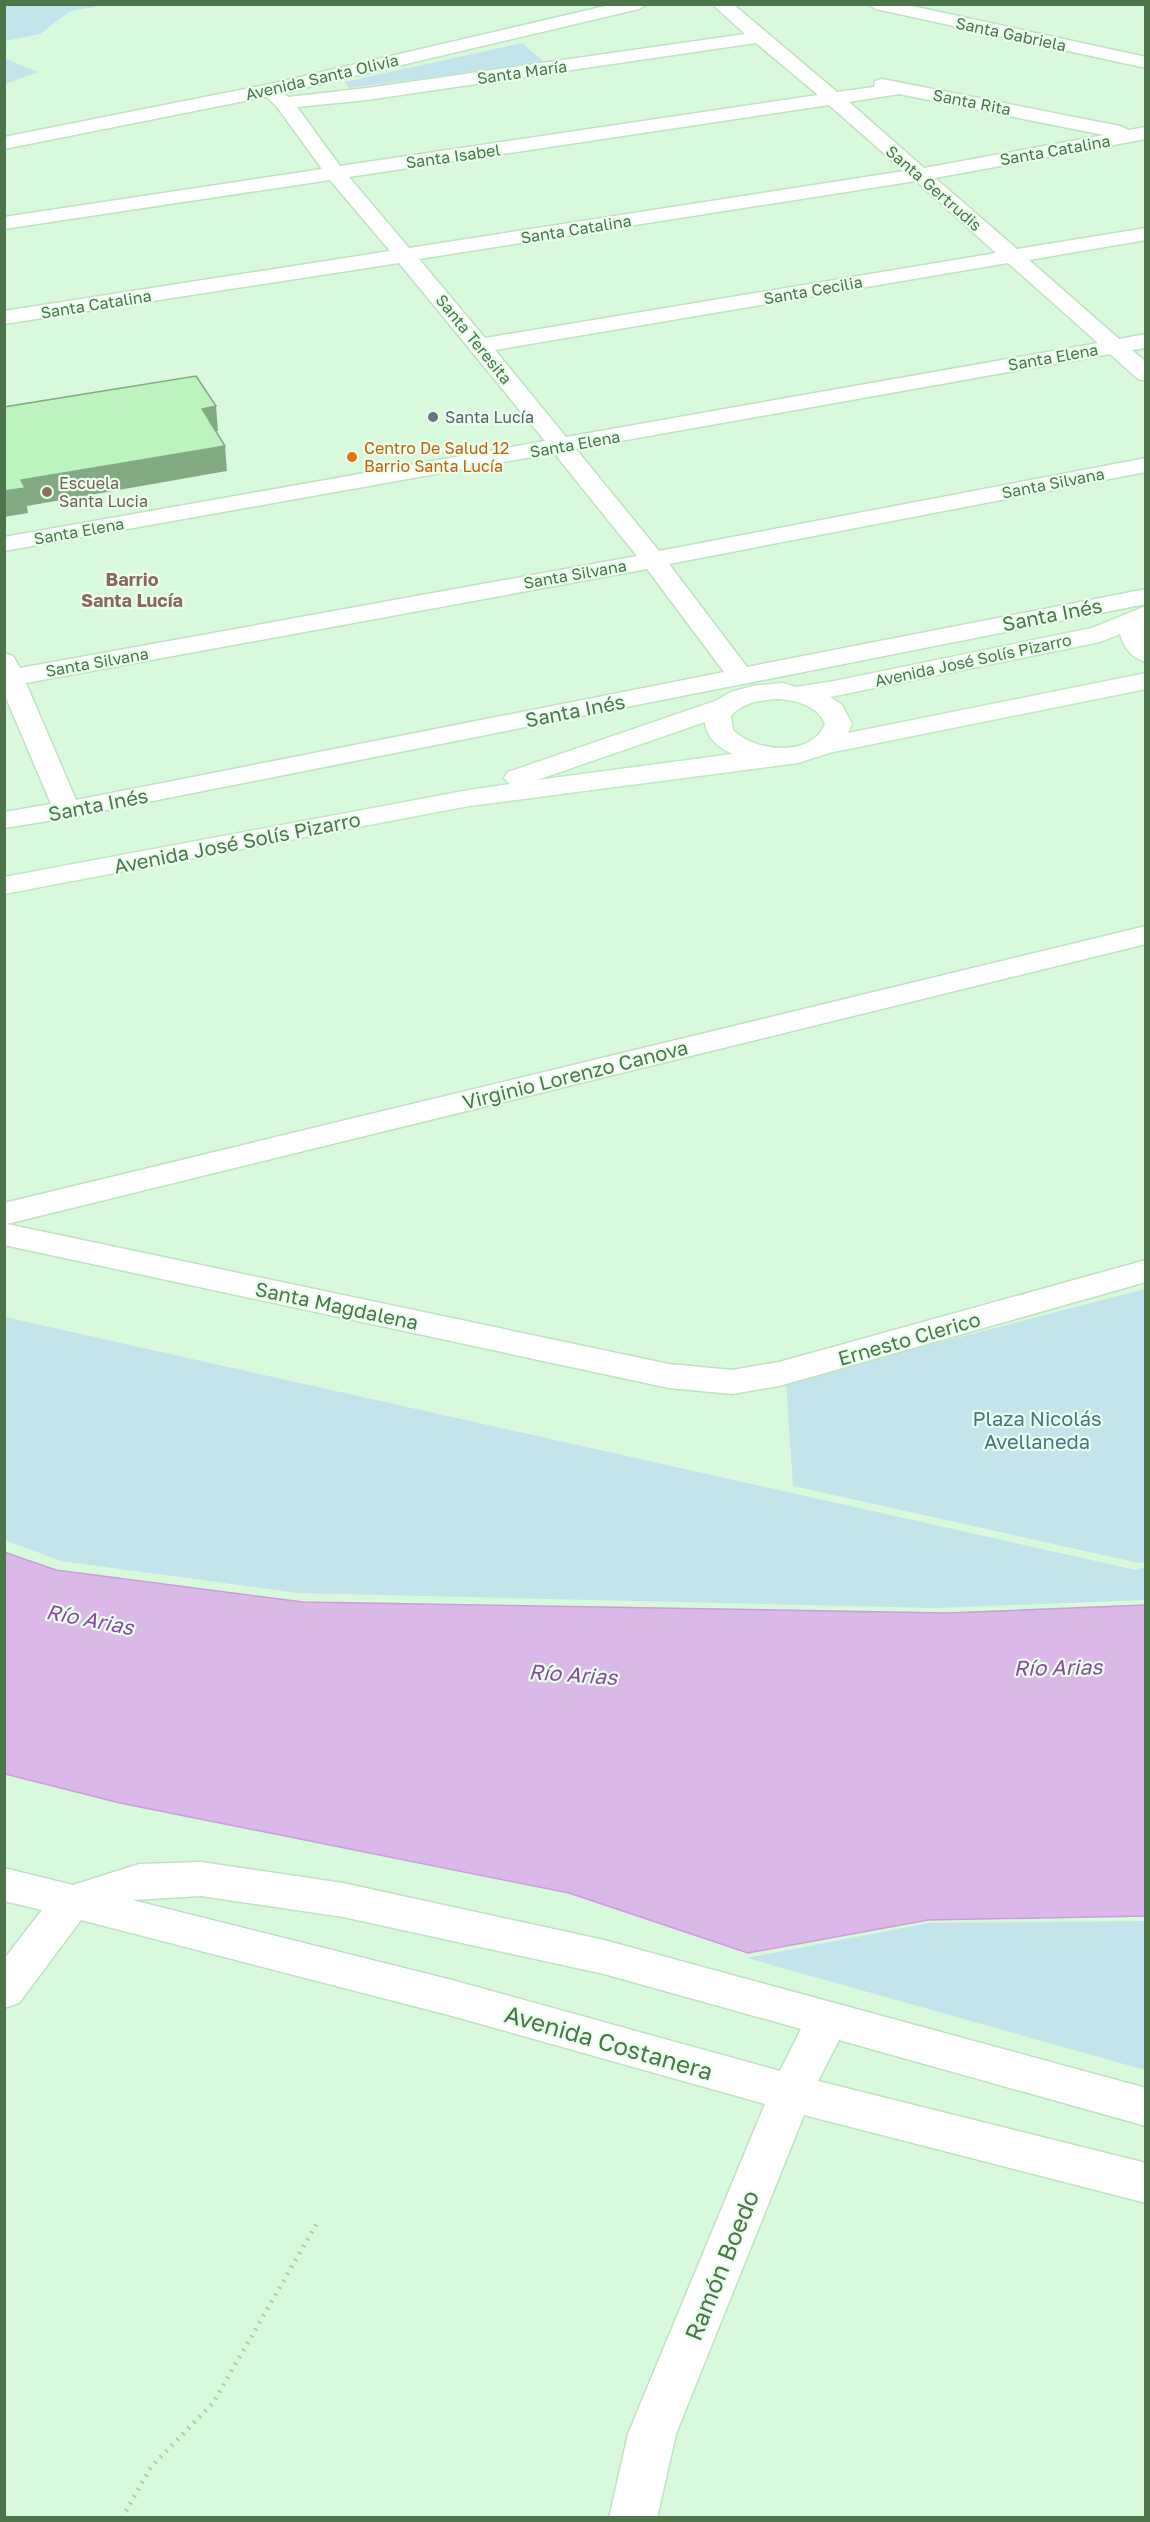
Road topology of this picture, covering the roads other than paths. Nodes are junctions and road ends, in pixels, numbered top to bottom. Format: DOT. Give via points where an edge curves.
graph roads {
  1 [pos="639,4"];
  2 [pos="721,4"];
  3 [pos="876,4"];
  4 [pos="930,4"];
  5 [pos="759,37"];
  6 [pos="1146,52"];
  7 [pos="1146,63"];
  8 [pos="798,69"];
  9 [pos="902,88"];
  10 [pos="277,96"];
  11 [pos="834,99"];
  12 [pos="1143,135"];
  13 [pos="4,143"];
  14 [pos="335,173"];
  15 [pos="918,175"];
  16 [pos="4,223"];
  17 [pos="1146,234"];
  18 [pos="405,256"];
  19 [pos="1012,257"];
  20 [pos="4,318"];
  21 [pos="1146,341"];
  22 [pos="480,346"];
  23 [pos="1113,346"];
  24 [pos="1146,374"];
  25 [pos="561,446"];
  26 [pos="1146,465"];
  27 [pos="4,544"];
  28 [pos="653,560"];
  29 [pos="1145,607"];
  30 [pos="1146,654"];
  31 [pos="7,673"];
  32 [pos="1146,681"];
  33 [pos="790,692"];
  34 [pos="737,693"];
  35 [pos="824,746"];
  36 [pos="776,756"];
  37 [pos="469,798"];
  38 [pos="67,810"];
  39 [pos="4,820"];
  40 [pos="4,886"];
  41 [pos="1146,935"];
  42 [pos="4,1214"];
  43 [pos="4,1234"];
  44 [pos="1146,1271"];
  45 [pos="669,1376"];
  46 [pos="4,1884"];
  47 [pos="72,1902"];
  48 [pos="4,1991"];
  49 [pos="828,2019"];
  50 [pos="791,2093"];
  51 [pos="1146,2107"];
  52 [pos="1146,2183"];
  53 [pos="633,2517"];
  1 -- 10 [label="street, Avenida Santa Olivia"];
  2 -- 5 [label="street, Santa Gertrudis"];
  3 -- 7 [label="street, Santa Gabriela"];
  4 -- 6 [label="street"];
  5 -- 8 [label="street, Santa Gertrudis"];
  5 -- 10 [label="street, Santa María" via="367,94"];
  8 -- 9 [label="street, Santa Rita"];
  8 -- 11 [label="street, Santa Gertrudis"];
  9 -- 11 [label="street, Santa Isabel"];
  9 -- 12 [label="street, Santa Rita"];
  10 -- 13 [label="street, Avenida Santa Olivia"];
  10 -- 14 [label="street, Santa Teresita"];
  11 -- 14 [label="street, Santa Isabel"];
  11 -- 15 [label="street, Santa Gertrudis"];
  12 -- 15 [label="street, Santa Catalina"];
  14 -- 16 [label="street, Santa Isabel"];
  14 -- 18 [label="street, Santa Teresita"];
  15 -- 18 [label="street, Santa Catalina"];
  15 -- 19 [label="street, Santa Gertrudis"];
  17 -- 19 [label="street, Santa Cecilia"];
  18 -- 20 [label="street, Santa Catalina"];
  18 -- 22 [label="street, Santa Teresita"];
  19 -- 22 [label="street, Santa Cecilia"];
  19 -- 23 [label="street, Santa Gertrudis"];
  21 -- 23 [label="street, Santa Elena"];
  22 -- 25 [label="street, Santa Teresita"];
  23 -- 24 [label="street, Santa Gertrudis"];
  23 -- 25 [label="street, Santa Elena"];
  25 -- 27 [label="street, Santa Elena"];
  25 -- 28 [label="street, Santa Teresita"];
  26 -- 28 [label="street, Santa Silvana"];
  28 -- 31 [label="street, Santa Silvana"];
  28 -- 34 [label="street, Santa Teresita"];
  29 -- 30 [label="street" via="1131,633 1134,643"];
  29 -- 33 [label="street, Avenida José Solís Pizarro" via="1100,634 834,689"];
  29 -- 34 [label="street, Santa Inés" via="1108,603"];
  31 -- 38 [label="street"];
  32 -- 35 [label="street, Avenida José Solís Pizarro"];
  33 -- 34 [label="street, Avenida José Solís Pizarro"];
  33 -- 35 [label="street, Avenida José Solís Pizarro" via="829,707 837,716 839,727 835,737"];
  34 -- 36 [label="street, Avenida José Solís Pizarro" via="719,716 718,727 724,738 737,747"];
  34 -- 37 [label="street, Avenida José Solís Pizarro"];
  34 -- 38 [label="street, Santa Inés"];
  35 -- 36 [label="street, Avenida José Solís Pizarro" via="802,754"];
  36 -- 37 [label="street, Avenida José Solís Pizarro"];
  37 -- 40 [label="street, Avenida José Solís Pizarro"];
  38 -- 39 [label="street, Santa Inés"];
  41 -- 42 [label="street, Virginio Lorenzo Canova"];
  43 -- 45 [label="street, Santa Magdalena"];
  44 -- 45 [label="street, Ernesto Clerico" via="779,1374 732,1382"];
  46 -- 47 [label="street, Avenida Costanera"];
  47 -- 48 [label="street"];
  47 -- 49 [label="street" via="139,1881 201,1879 343,1900 604,1957"];
  47 -- 50 [label="street, Avenida Costanera" via="452,1998"];
  49 -- 50 [label="street, Ramón Boedo"];
  49 -- 51 [label="street"];
  50 -- 52 [label="street, Avenida Costanera"];
  50 -- 53 [label="street, Ramón Boedo" via="652,2434"];
}
